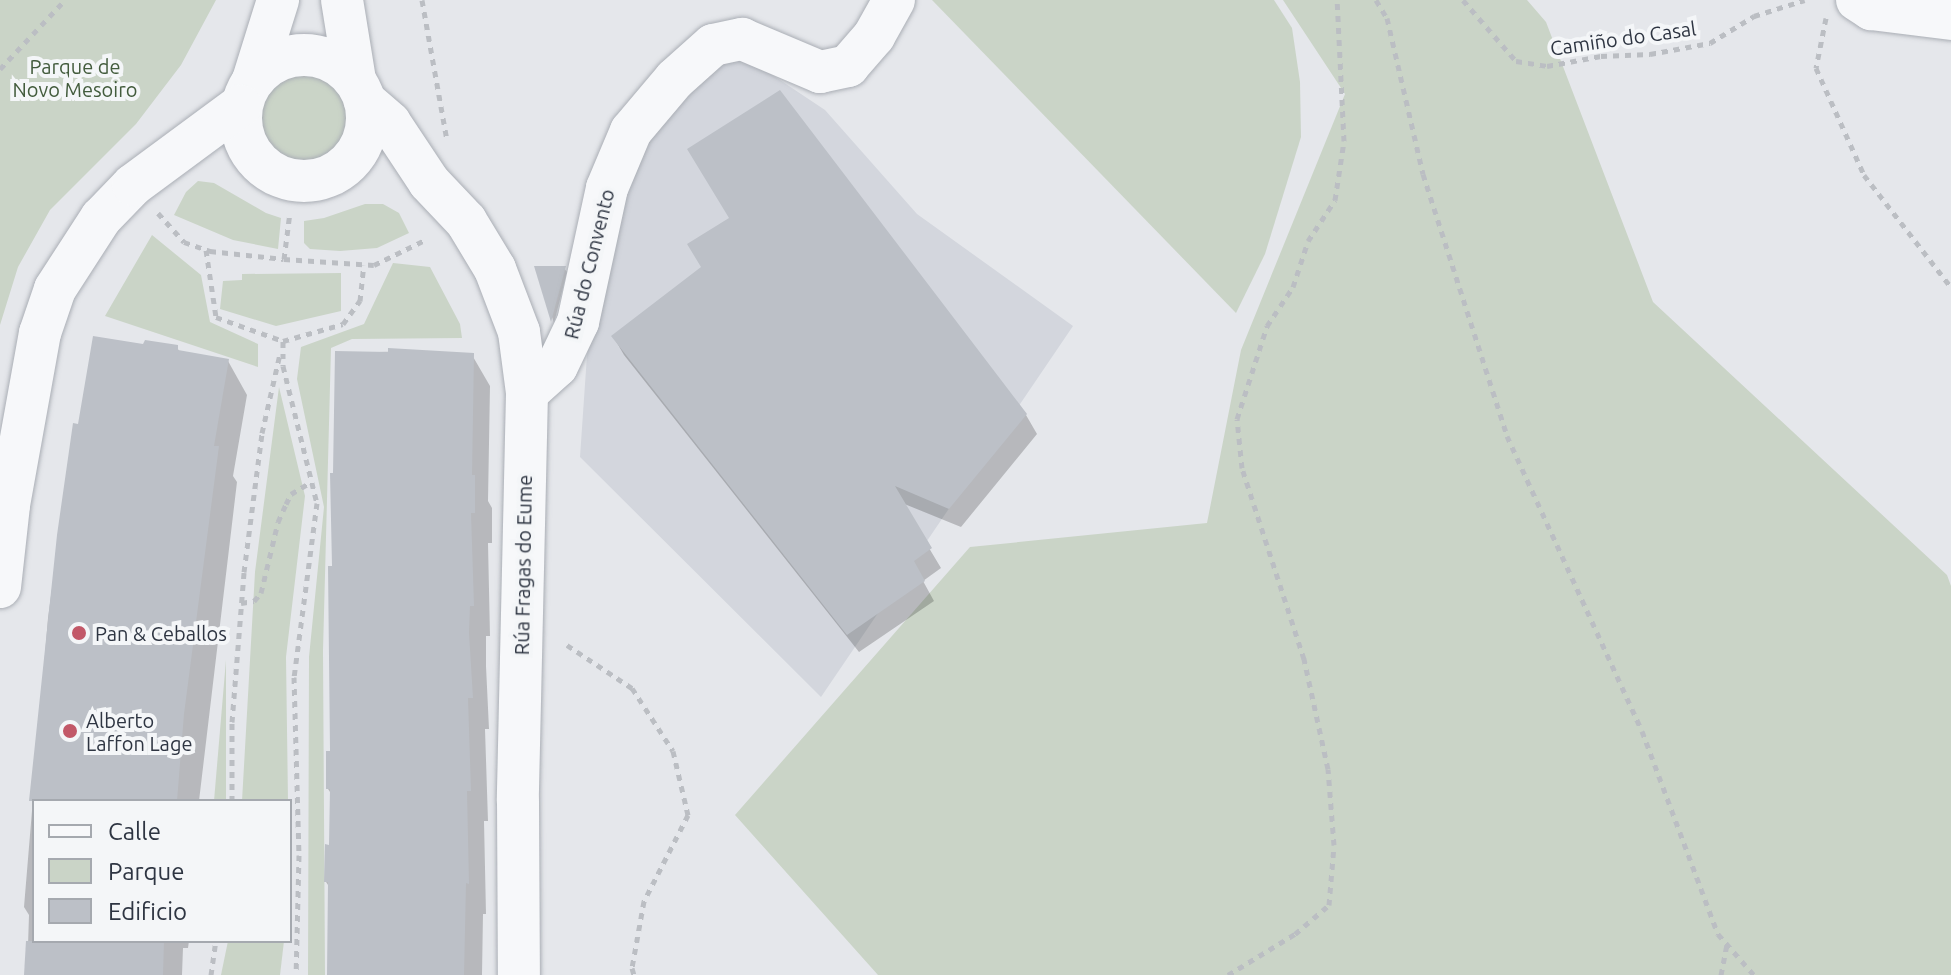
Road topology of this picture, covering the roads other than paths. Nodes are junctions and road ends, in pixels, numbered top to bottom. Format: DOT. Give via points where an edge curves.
graph roads {
  1 [pos="278,0"];
  2 [pos="342,0"];
  3 [pos="894,0"];
  4 [pos="1843,5"];
  5 [pos="1951,19"];
  6 [pos="360,91"];
  7 [pos="247,92"];
  8 [pos="181,151"];
  9 [pos="255,160"];
  10 [pos="438,167"];
  11 [pos="340,171"];
  12 [pos="527,393"];
  13 [pos="0,587"];
  14 [pos="519,975"];
  1 -- 7 [label="street"];
  2 -- 6 [label="street"];
  3 -- 12 [label="street, Rúa do Convento" via="874,36 848,66 820,72 742,39 713,45 675,79 631,131 607,188 578,322 557,366"];
  4 -- 5 [label="street"];
  6 -- 7 [label="street" via="333,62 304,54 267,66"];
  6 -- 10 [label="street, Rúa Fragas do Eume"];
  6 -- 11 [label="street" via="368,120 364,140"];
  7 -- 8 [label="street"];
  7 -- 9 [label="street" via="240,125"];
  8 -- 9 [label="street"];
  8 -- 13 [label="street" via="133,185 101,218 55,289 40,333"];
  9 -- 11 [label="street" via="286,180 323,179"];
  10 -- 11 [label="street"];
  10 -- 12 [label="street, Rúa Fragas do Eume" via="495,269 519,332"];
  12 -- 14 [label="street, Rúa Fragas do Eume"];
}
